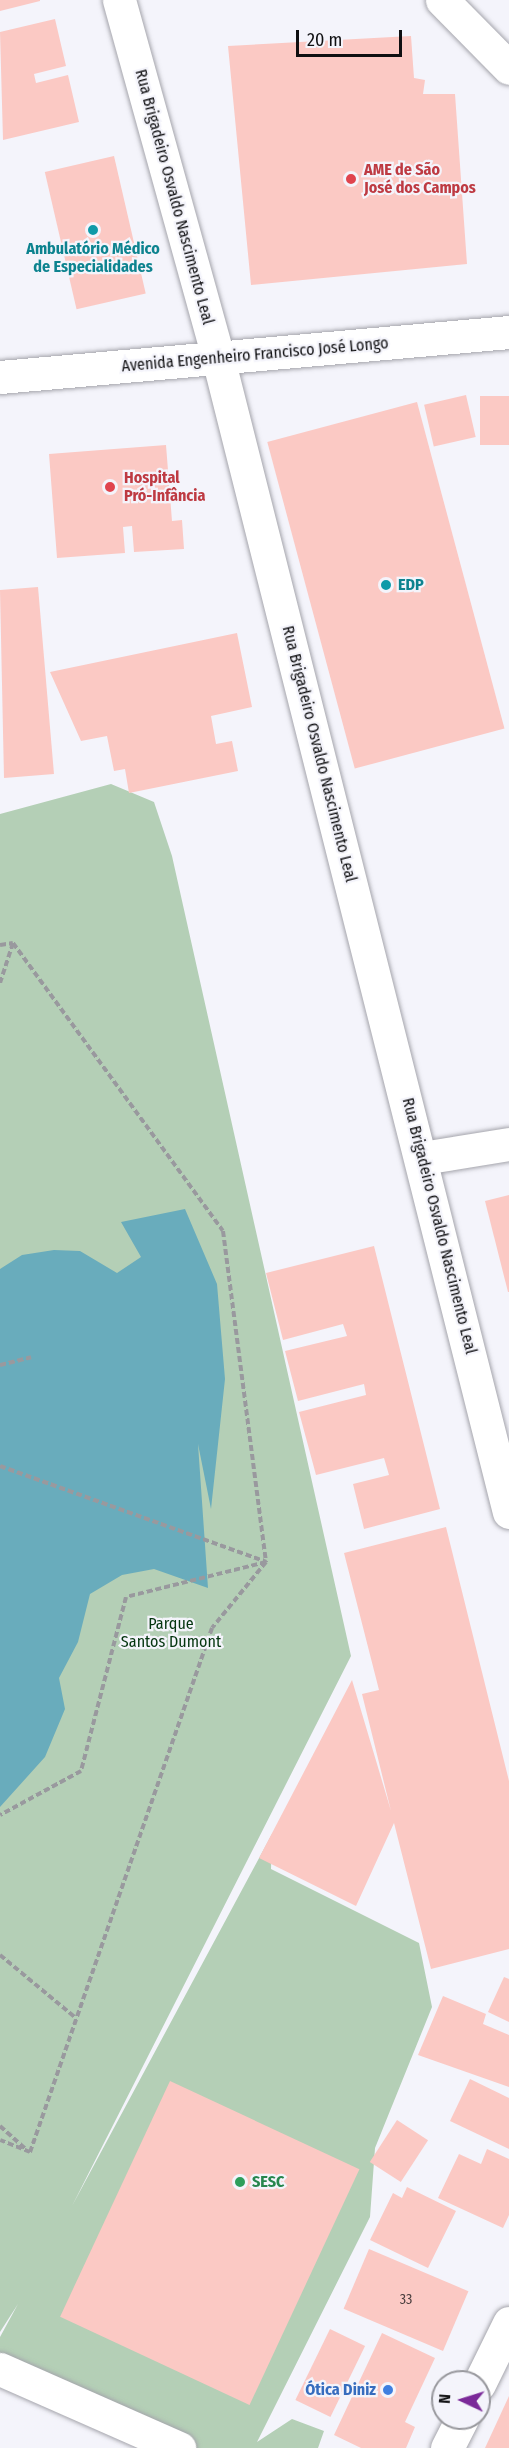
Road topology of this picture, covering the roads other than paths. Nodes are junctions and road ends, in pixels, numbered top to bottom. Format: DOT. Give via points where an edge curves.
graph roads {
  1 [pos="119,0"];
  2 [pos="442,0"];
  3 [pos="509,68"];
  4 [pos="509,332"];
  5 [pos="218,358"];
  6 [pos="0,377"];
  7 [pos="509,1124"];
  8 [pos="509,1144"];
  9 [pos="475,1145"];
  10 [pos="422,1158"];
  11 [pos="509,1512"];
  12 [pos="509,2324"];
  13 [pos="0,2369"];
  14 [pos="486,2370"];
  15 [pos="456,2430"];
  16 [pos="179,2448"];
  17 [pos="447,2448"];
  1 -- 5 [label="street, Rua Brigadeiro Osvaldo Nascimento Leal"];
  2 -- 3 [label="street"];
  4 -- 5 [label="street, Avenida Engenheiro Francisco José Longo"];
  5 -- 6 [label="street, Avenida Engenheiro Francisco José Longo"];
  5 -- 10 [label="street, Rua Brigadeiro Osvaldo Nascimento Leal"];
  7 -- 9 [label="street"];
  8 -- 9 [label="street"];
  9 -- 10 [label="street"];
  10 -- 11 [label="street, Rua Brigadeiro Osvaldo Nascimento Leal"];
  12 -- 14 [label="street"];
  13 -- 16 [label="street"];
  15 -- 17 [label="street"];
}
